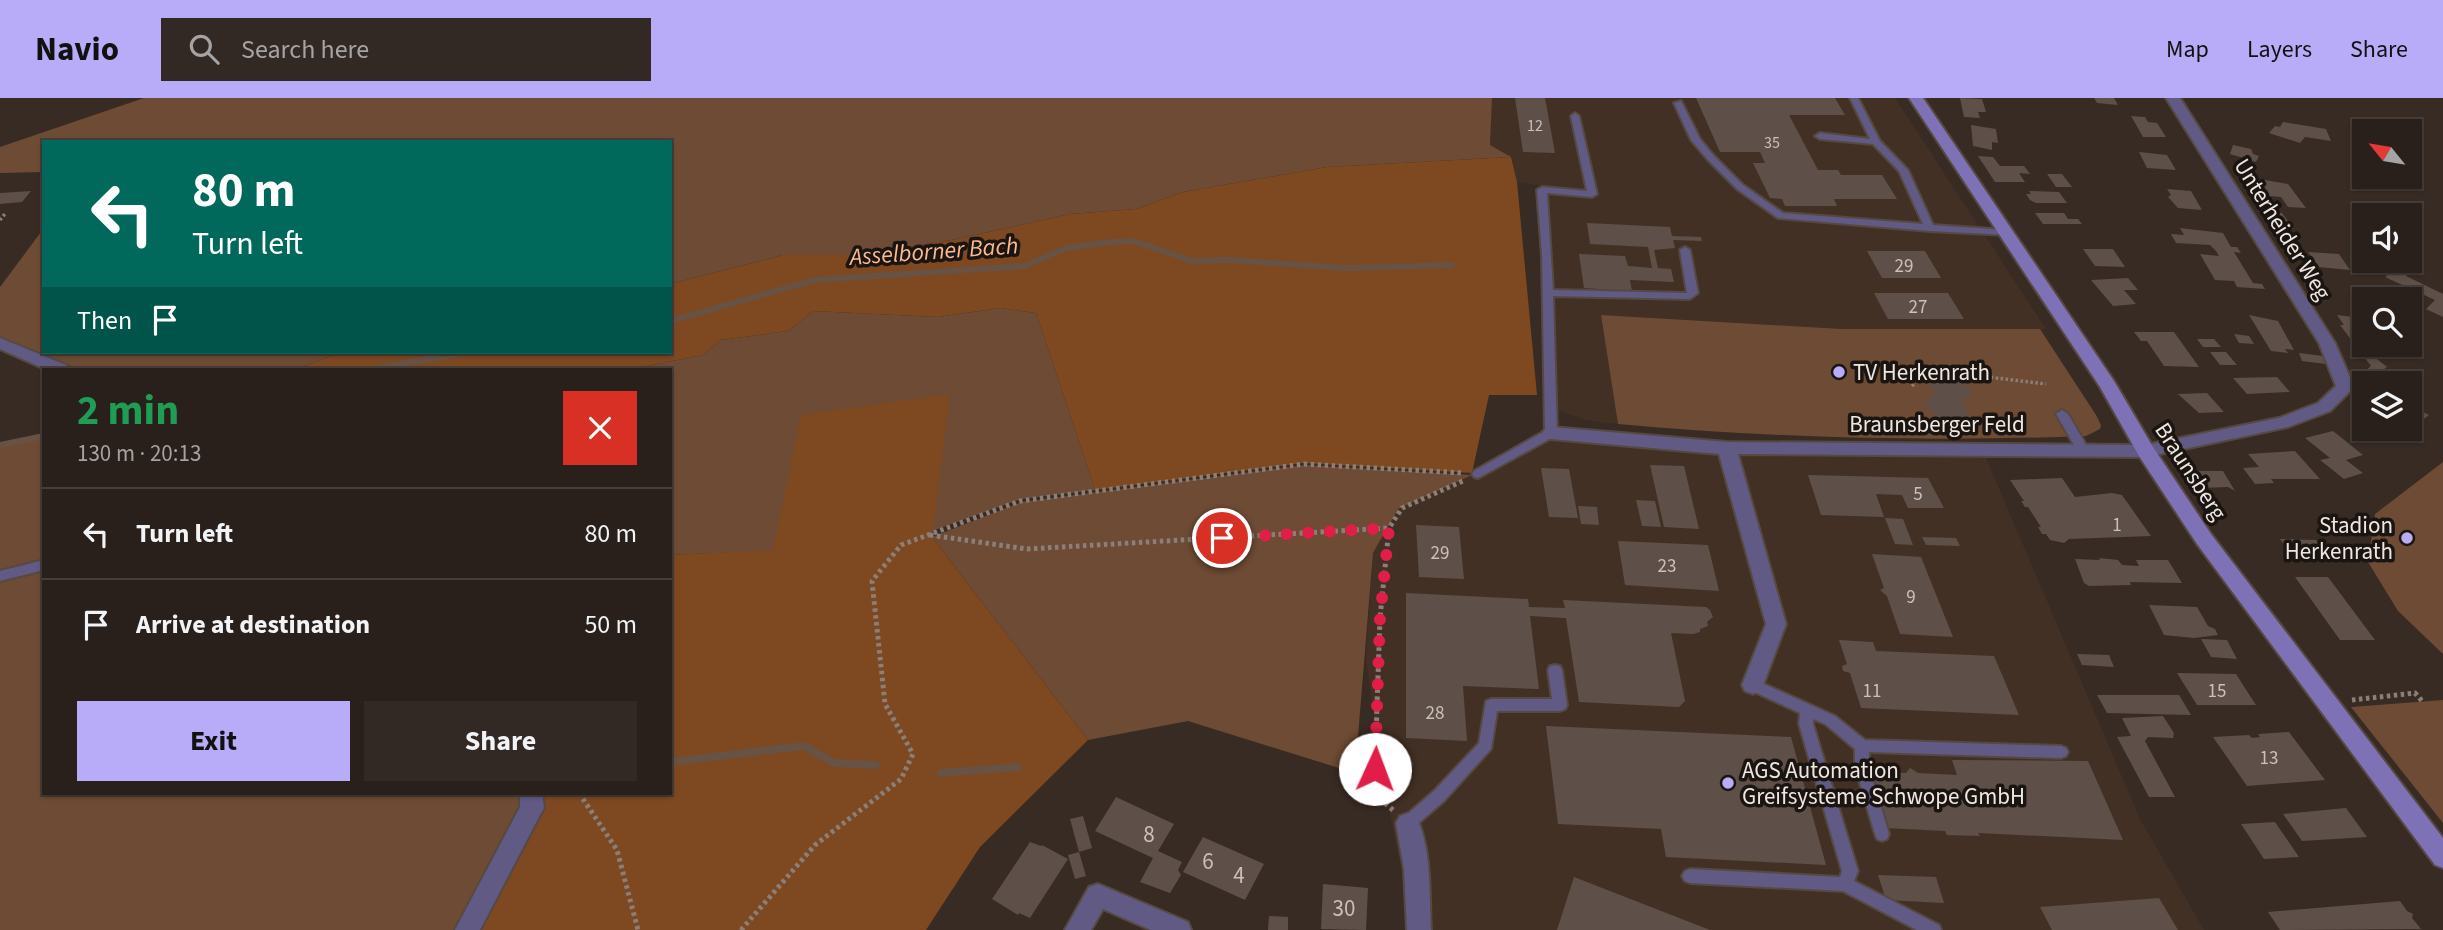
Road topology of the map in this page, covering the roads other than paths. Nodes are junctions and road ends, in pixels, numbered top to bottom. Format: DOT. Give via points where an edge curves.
graph roads {
  1 [pos="1854,98"];
  2 [pos="1916,98"];
  3 [pos="2174,98"];
  4 [pos="1678,103"];
  5 [pos="1575,116"];
  6 [pos="1820,136"];
  7 [pos="1876,142"];
  8 [pos="1930,228"];
  9 [pos="2006,233"];
  10 [pos="1685,250"];
  11 [pos="1548,293"];
  12 [pos="0,343"];
  13 [pos="59,368"];
  14 [pos="2062,414"];
  15 [pos="1551,433"];
  16 [pos="1727,448"];
  17 [pos="2082,450"];
  18 [pos="2146,451"];
  19 [pos="1478,474"];
  20 [pos="42,566"];
  21 [pos="0,576"];
  22 [pos="1555,670"];
  23 [pos="1753,685"];
  24 [pos="1807,710"];
  25 [pos="1862,746"];
  26 [pos="2062,752"];
  27 [pos="531,795"];
  28 [pos="1408,824"];
  29 [pos="1882,834"];
  30 [pos="2443,857"];
  31 [pos="1690,876"];
  32 [pos="1845,884"];
  33 [pos="467,930"];
  34 [pos="1077,930"];
  35 [pos="1179,930"];
  36 [pos="1419,930"];
  37 [pos="1933,930"];
  1 -- 7 [label="lane"];
  2 -- 9 [label="main road, Braunsberg"];
  3 -- 18 [label="street, Unterheider Weg" via="2328,343 2344,387 2324,407 2282,423"];
  4 -- 8 [label="lane" via="1696,140 1711,158 1740,187 1782,216"];
  5 -- 11 [label="lane" via="1592,194 1542,190"];
  6 -- 7 [label="lane"];
  7 -- 8 [label="lane" via="1903,170"];
  8 -- 9 [label="lane"];
  9 -- 18 [label="main road, Braunsberg" via="2108,385"];
  10 -- 11 [label="lane" via="1690,296"];
  11 -- 15 [label="lane"];
  12 -- 13 [label="street"];
  14 -- 17 [label="lane"];
  15 -- 16 [label="street, Braunsberger Feld"];
  15 -- 19 [label="lane"];
  16 -- 17 [label="street, Braunsberger Feld"];
  16 -- 23 [label="street" via="1776,624"];
  17 -- 18 [label="street, Braunsberger Feld"];
  18 -- 30 [label="main road, Braunsberg" via="2204,539"];
  20 -- 21 [label="lane"];
  22 -- 28 [label="lane" via="1560,705 1491,705 1486,745"];
  23 -- 24 [label="lane"];
  24 -- 25 [label="lane" via="1830,720"];
  24 -- 32 [label="lane" via="1806,724 1850,872"];
  25 -- 26 [label="lane"];
  25 -- 29 [label="lane" via="1861,767"];
  27 -- 33 [label="street" via="532,808"];
  28 -- 36 [label="street"];
  31 -- 32 [label="lane"];
  32 -- 37 [label="lane"];
  34 -- 35 [label="street" via="1098,895"];
}
